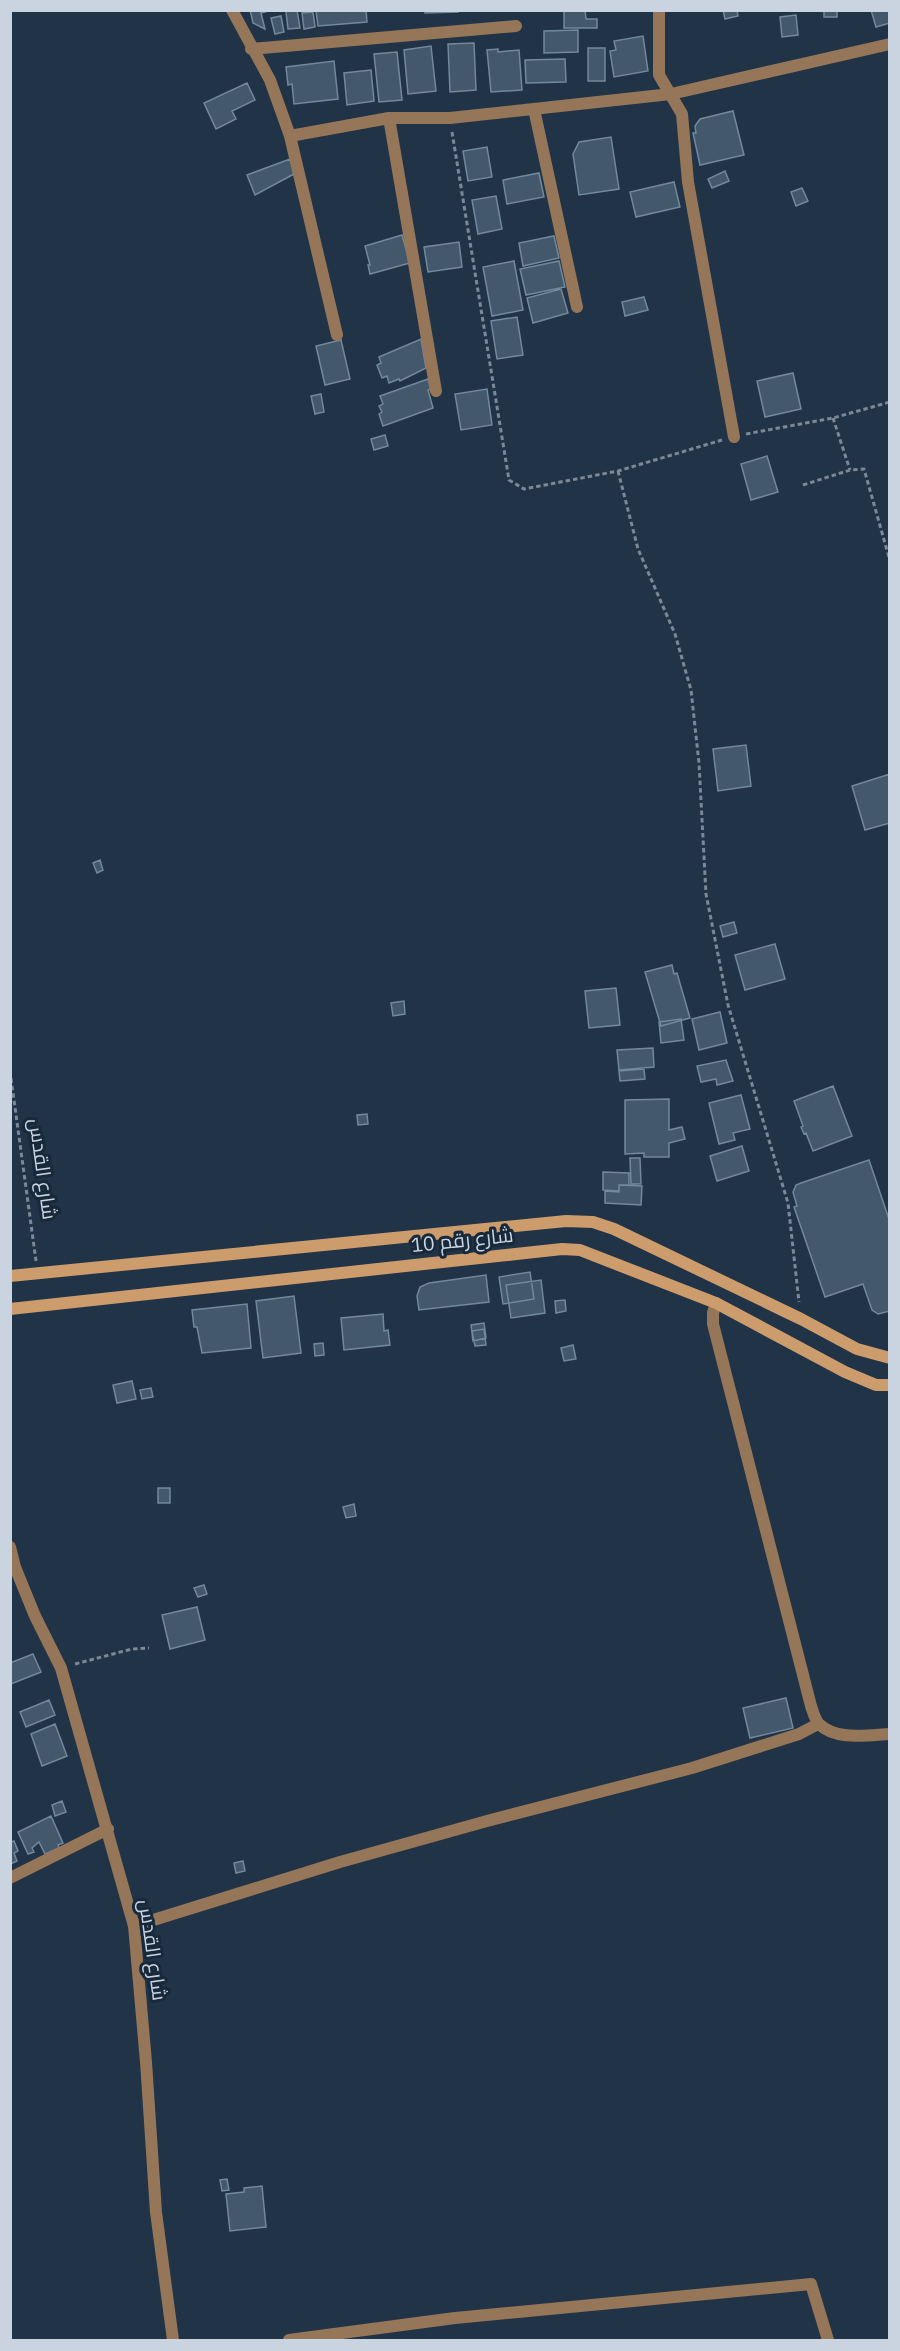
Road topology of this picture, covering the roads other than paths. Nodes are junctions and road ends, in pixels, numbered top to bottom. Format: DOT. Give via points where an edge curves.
graph roads {
  1 [pos="231,10"];
  2 [pos="659,10"];
  3 [pos="516,26"];
  4 [pos="890,44"];
  5 [pos="252,49"];
  6 [pos="672,94"];
  7 [pos="534,109"];
  8 [pos="389,118"];
  9 [pos="290,136"];
  10 [pos="577,307"];
  11 [pos="337,335"];
  12 [pos="436,391"];
  13 [pos="734,437"];
  14 [pos="10,1276"];
  15 [pos="716,1303"];
  16 [pos="10,1309"];
  17 [pos="890,1358"];
  18 [pos="890,1385"];
  19 [pos="10,1547"];
  20 [pos="818,1724"];
  21 [pos="890,1734"];
  22 [pos="108,1829"];
  23 [pos="10,1878"];
  24 [pos="134,1926"];
  25 [pos="173,2340"];
  26 [pos="289,2340"];
  27 [pos="828,2340"];
  1 -- 5 [label="street"];
  2 -- 6 [label="street" via="659,75"];
  3 -- 5 [label="street"];
  4 -- 6 [label="street"];
  5 -- 9 [label="street" via="270,80"];
  6 -- 7 [label="street"];
  6 -- 13 [label="street" via="682,114 688,182"];
  7 -- 8 [label="street" via="450,118"];
  7 -- 10 [label="street"];
  8 -- 9 [label="street"];
  8 -- 12 [label="street"];
  9 -- 11 [label="street"];
  14 -- 17 [label="main road, شارع رقم 10" via="566,1221 593,1222 857,1349"];
  15 -- 16 [label="main road, شارع رقم 10" via="592,1253 562,1249"];
  15 -- 18 [label="main road, شارع رقم 10" via="845,1372 876,1385"];
  15 -- 20 [label="street" via="713,1324 804,1683"];
  19 -- 22 [label="street, شارع القدس" via="35,1616 62,1668"];
  20 -- 21 [label="street" via="845,1735"];
  20 -- 24 [label="street" via="799,1734 692,1768 340,1862"];
  22 -- 23 [label="street"];
  22 -- 24 [label="street, شارع القدس"];
  24 -- 25 [label="street, شارع القدس" via="156,2212"];
  26 -- 27 [label="street" via="455,2318 811,2284"];
}
